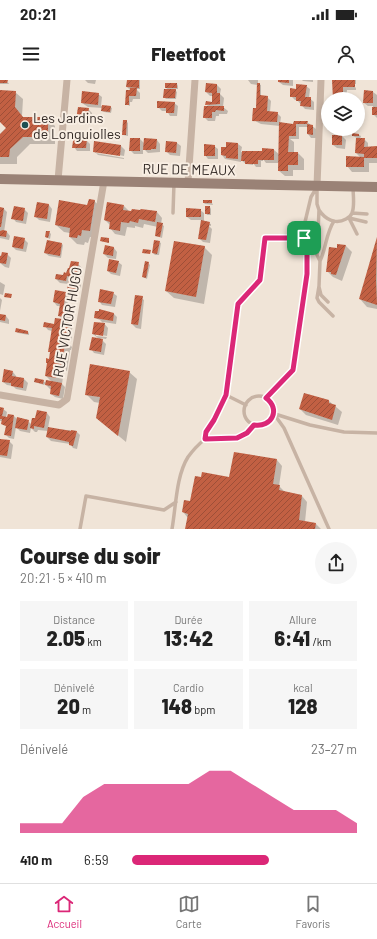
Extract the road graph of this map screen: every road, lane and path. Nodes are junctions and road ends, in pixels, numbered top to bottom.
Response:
1 (67, 80) edge
2 (195, 80) edge
3 (321, 80) edge
4 (0, 179) edge
5 (58, 180) junction
6 (104, 181) junction
7 (174, 182) junction
8 (188, 182) junction
9 (317, 186) junction
10 (353, 186) junction
11 (377, 187) edge
12 (319, 210) junction
13 (173, 213) dead end
14 (352, 213) junction
15 (367, 214) dead end
16 (349, 218) junction
17 (334, 221) junction
18 (366, 222) dead end
19 (357, 234) dead end
20 (304, 238) junction
21 (320, 262) junction
22 (324, 282) dead end
23 (319, 283) junction
24 (328, 302) dead end
25 (333, 316) dead end
26 (0, 395) edge
27 (226, 395) junction
28 (266, 398) junction
29 (246, 405) junction
30 (274, 414) junction
31 (254, 425) junction
32 (377, 433) edge
33 (205, 439) junction
34 (176, 502) junction
35 (80, 529) edge
36 (172, 529) edge
37 (329, 529) edge

1 - 5 street
2 - 8 street
3 - 9 street
4 - 5 main road, RUE DE MEAUX
5 - 6 main road, RUE DE MEAUX
6 - 7 main road, RUE DE MEAUX
6 - 26 street, RUE VICTOR HUGO
7 - 8 main road, RUE DE MEAUX
7 - 13 lane
8 - 9 main road, RUE DE MEAUX
9 - 10 main road, RUE DE MEAUX
9 - 12 lane
9 - 20 lane
10 - 11 main road, RUE DE MEAUX
10 - 14 lane
12 - 17 lane
12 - 21 lane
14 - 15 lane
14 - 16 lane
16 - 17 lane
16 - 18 lane
16 - 19 lane
17 - 21 lane
20 - 27 lane
20 - 28 lane
21 - 23 lane
22 - 23 lane
23 - 24 lane
23 - 25 lane
27 - 29 lane
27 - 33 lane
28 - 29 lane
28 - 30 lane
29 - 31 lane
30 - 31 lane
30 - 32 lane
30 - 37 lane
31 - 33 lane
33 - 34 lane
34 - 35 lane
34 - 36 lane

